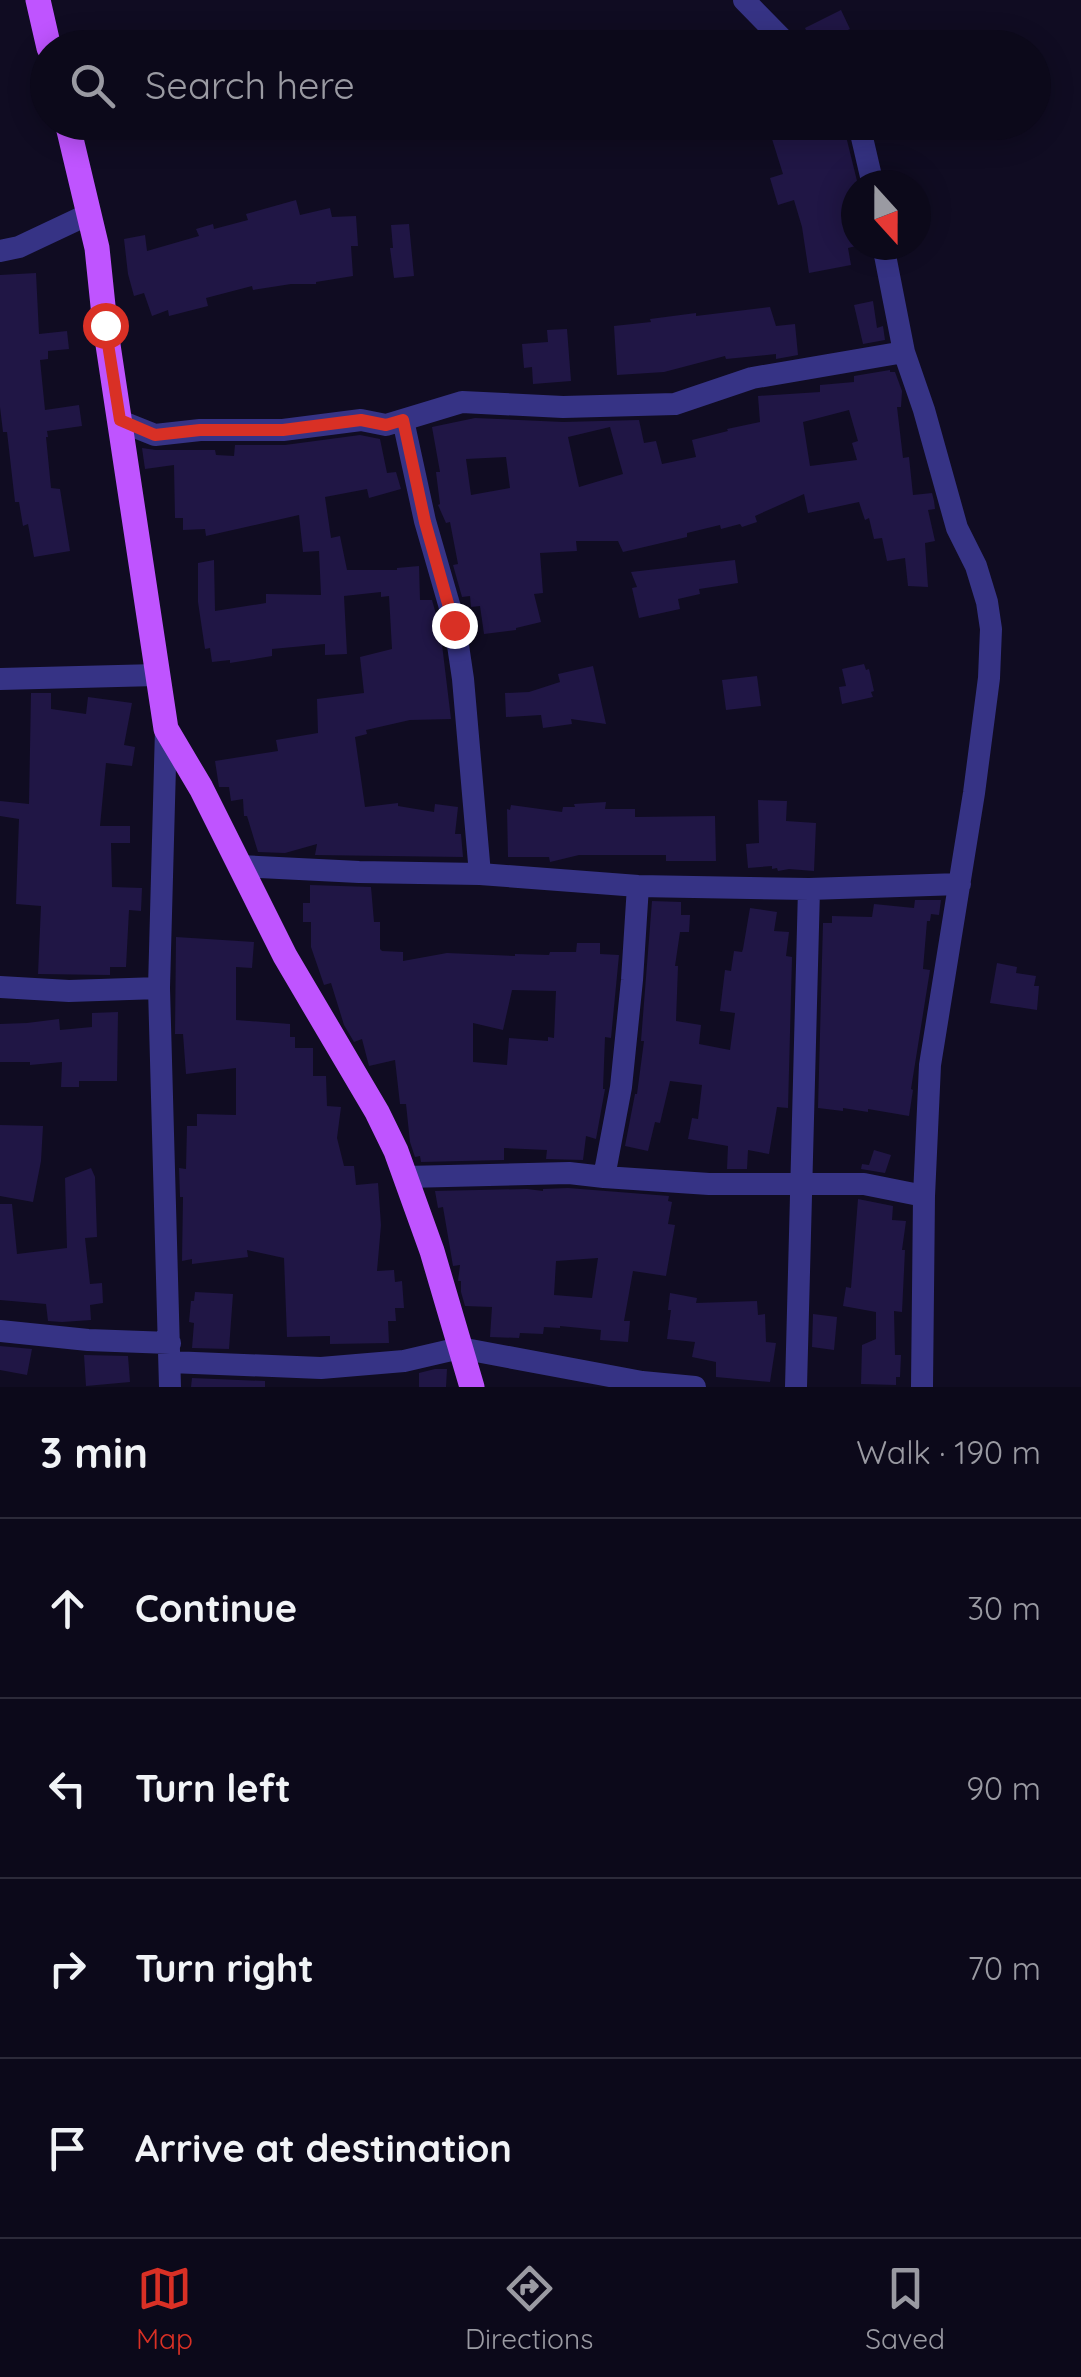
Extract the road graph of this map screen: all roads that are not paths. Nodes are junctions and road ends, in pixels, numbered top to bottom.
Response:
1 (38, 0) edge
2 (744, 0) edge
3 (46, 30) edge
4 (774, 30) edge
5 (71, 140) edge
6 (863, 140) edge
7 (870, 170) edge
8 (89, 214) junction
9 (0, 251) edge
10 (886, 260) edge
11 (904, 352) junction
12 (120, 420) junction
13 (403, 420) junction
14 (156, 676) junction
15 (0, 679) edge
16 (166, 728) junction
17 (239, 866) junction
18 (480, 874) junction
19 (960, 884) junction
20 (638, 886) junction
21 (809, 889) junction
22 (0, 987) edge
23 (159, 988) junction
24 (406, 1176) junction
25 (604, 1178) junction
26 (803, 1184) junction
27 (924, 1196) junction
28 (0, 1331) edge
29 (460, 1348) junction
30 (170, 1353) junction
31 (368, 1376) edge
32 (170, 1387) edge
33 (472, 1387) edge
34 (696, 1387) edge
35 (796, 1387) edge
36 (922, 1387) edge

1 - 3 main road
2 - 4 street
5 - 8 main road
6 - 7 street
8 - 9 street
8 - 12 main road
10 - 11 street
11 - 13 street
11 - 19 street
12 - 13 street
12 - 14 main road
13 - 18 street
14 - 15 street
14 - 16 main road
16 - 17 main road
16 - 23 street
17 - 18 street
17 - 24 main road
18 - 20 street
19 - 21 street
19 - 27 street
20 - 21 street
20 - 25 street
21 - 26 street
22 - 23 street
23 - 30 street
24 - 25 street
24 - 29 main road
25 - 26 street
26 - 27 street
26 - 35 street
27 - 36 street
28 - 30 street
29 - 31 street
29 - 33 main road
29 - 34 street
30 - 31 street
30 - 32 street

